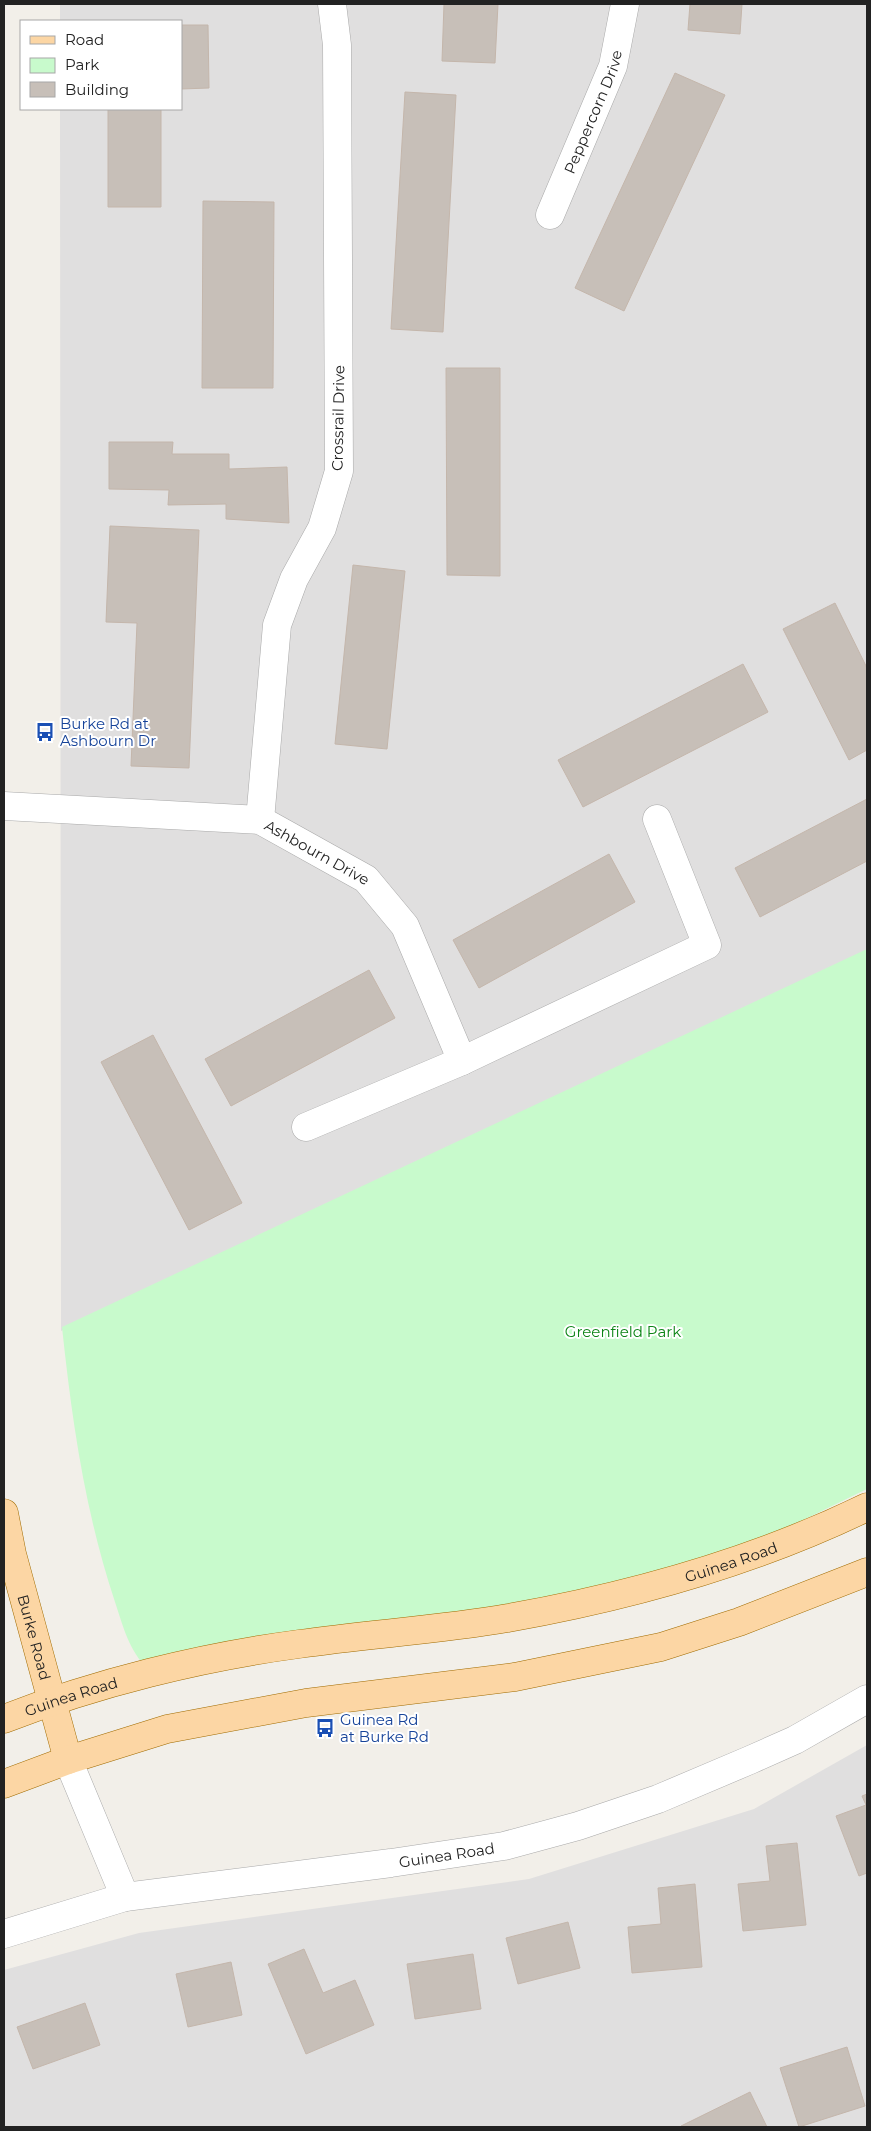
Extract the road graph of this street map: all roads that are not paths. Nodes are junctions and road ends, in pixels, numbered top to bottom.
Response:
1 (332, 4) edge
2 (625, 4) edge
3 (550, 215) dead end
4 (4, 806) edge
5 (657, 819) dead end
6 (260, 820) junction
7 (462, 1061) junction
8 (306, 1127) dead end
9 (867, 1507) edge
10 (4, 1513) edge
11 (867, 1572) edge
12 (867, 1699) edge
13 (52, 1702) junction
14 (4, 1719) edge
15 (68, 1760) junction
16 (4, 1784) edge
17 (125, 1897) junction
18 (4, 1934) edge

1 - 6 street, Crossrail Drive
2 - 3 street, Peppercorn Drive
4 - 6 street, Ashbourn Drive
5 - 7 street
6 - 7 street, Ashbourn Drive
7 - 8 street
9 - 13 main road, Guinea Road
10 - 13 main road, Burke Road
11 - 15 main road
12 - 17 street, Guinea Road
13 - 14 main road, Guinea Road
13 - 15 main road, Burke Road
15 - 16 main road
15 - 17 street
17 - 18 street, Guinea Road

